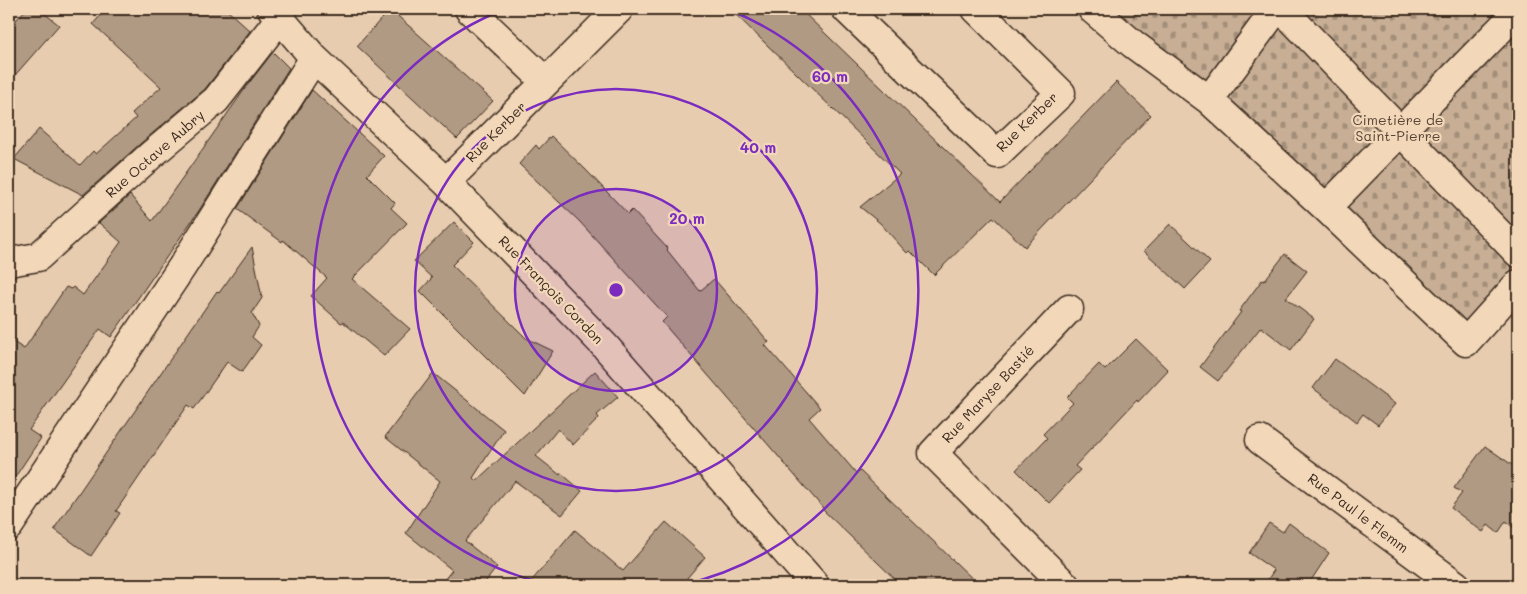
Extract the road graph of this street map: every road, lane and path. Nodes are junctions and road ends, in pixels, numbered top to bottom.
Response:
1 (469, 9) edge
2 (619, 9) edge
3 (846, 9) edge
4 (976, 9) edge
5 (1092, 9) edge
6 (1276, 9) edge
7 (1282, 9) edge
8 (1518, 11) edge
9 (276, 13) edge
10 (314, 58) junction
11 (546, 82) junction
12 (1210, 100) junction
13 (1400, 131) junction
14 (446, 182) junction
15 (1326, 208) junction
16 (1518, 253) edge
17 (9, 262) edge
18 (1518, 284) edge
19 (1069, 309) dead end
20 (1260, 440) dead end
21 (9, 526) edge
22 (815, 585) edge
23 (1065, 585) edge
24 (1456, 585) edge

1 - 11 street
2 - 11 street, Rue Kerber
3 - 4 street, Rue Kerber
5 - 12 street
6 - 12 street
7 - 13 street
8 - 13 street
9 - 10 street, Rue François Cordon
9 - 17 street, Rue Octave Aubry
10 - 14 street, Rue François Cordon
10 - 21 street
11 - 14 street, Rue Kerber
12 - 15 street
13 - 15 street
13 - 16 street
14 - 22 street, Rue François Cordon
15 - 18 street
19 - 23 street, Rue Maryse Bastié
20 - 24 street, Rue Paul le Flemm

